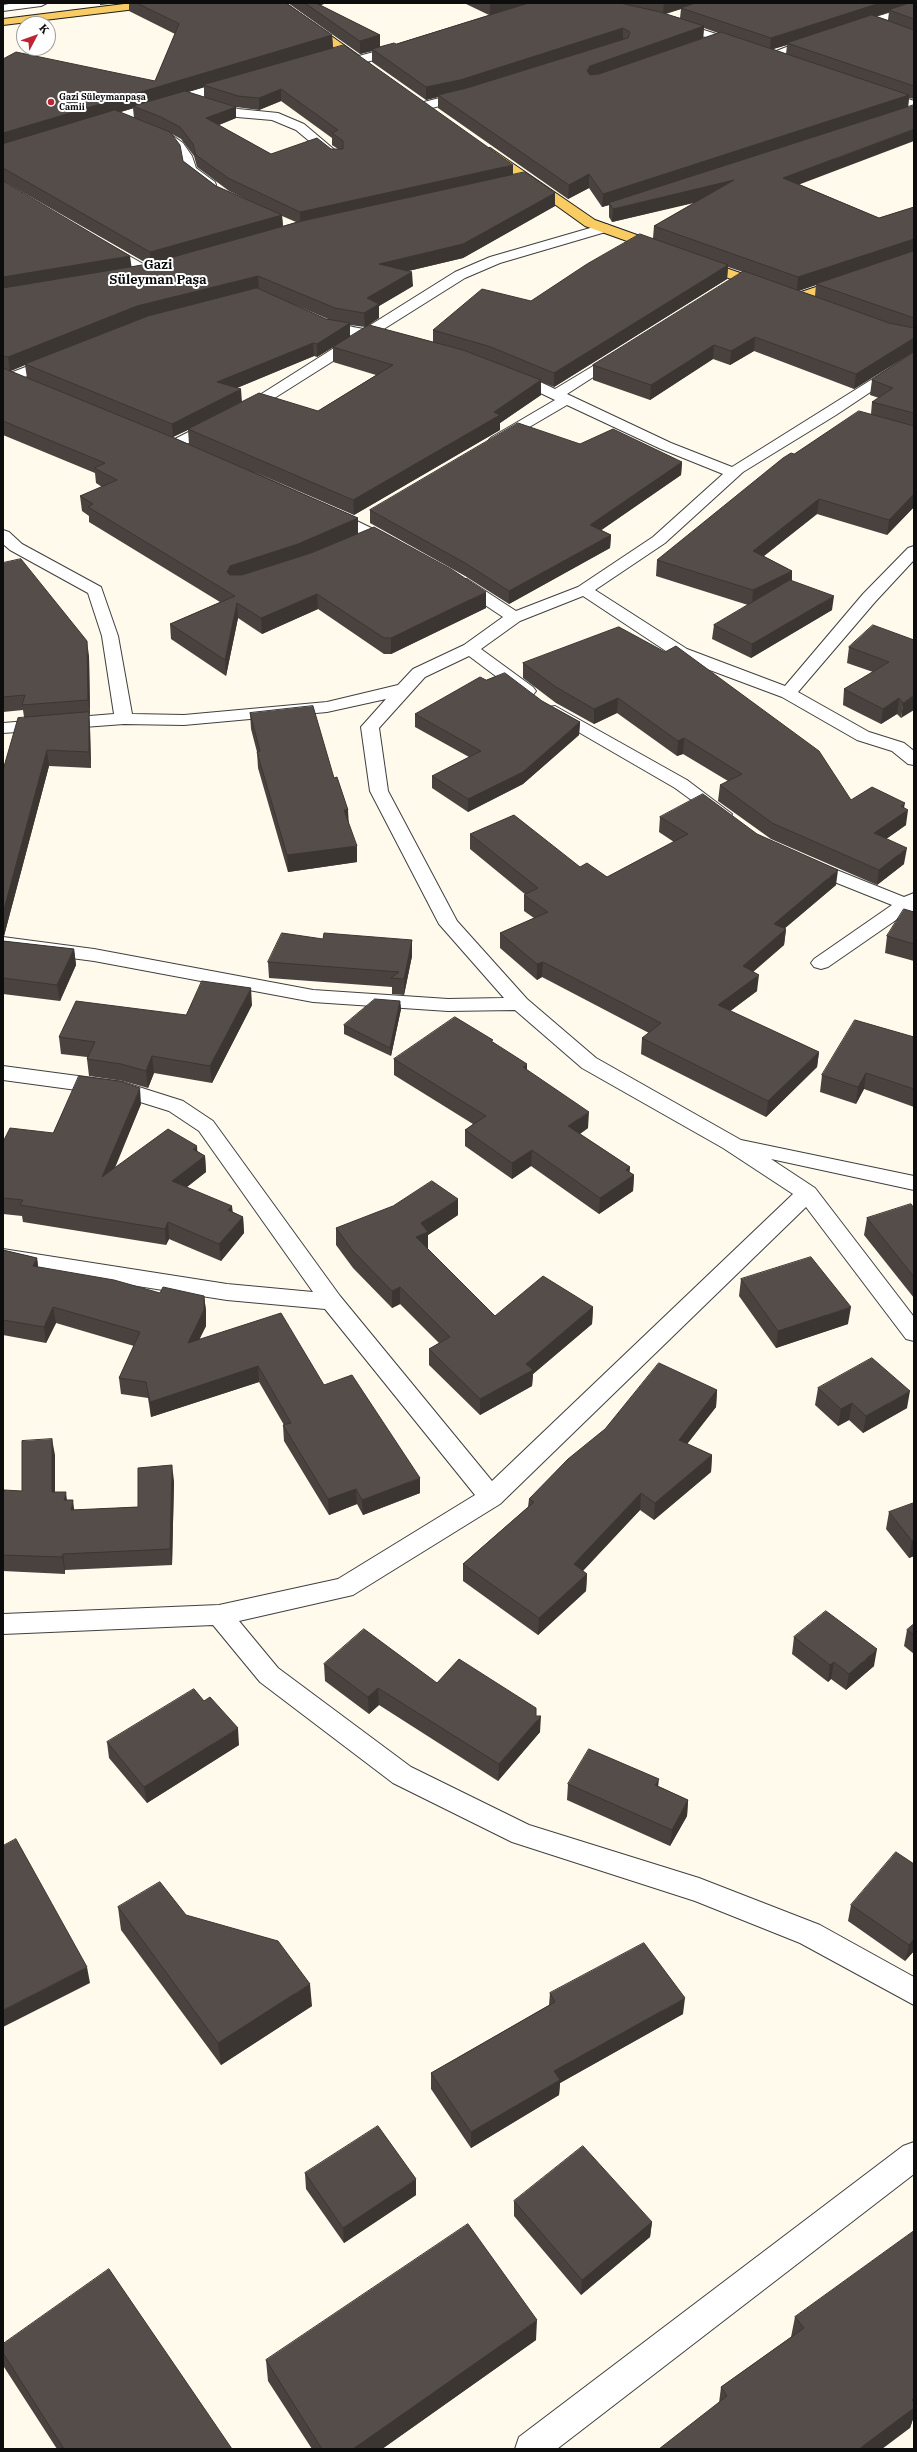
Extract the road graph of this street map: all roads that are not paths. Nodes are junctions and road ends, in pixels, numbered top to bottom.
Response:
1 (41, 3) edge
2 (161, 3) edge
3 (278, 3) edge
4 (914, 8) edge
5 (3, 9) edge
6 (684, 14) edge
7 (7, 21) edge
8 (871, 22) junction
9 (892, 30) edge
10 (841, 32) edge
11 (826, 36) edge
12 (720, 39) junction
13 (410, 46) edge
14 (698, 46) edge
15 (345, 50) junction
16 (330, 54) edge
17 (770, 56) junction
18 (359, 60) junction
19 (786, 61) edge
20 (372, 69) edge
21 (240, 79) edge
22 (869, 89) edge
23 (478, 92) edge
24 (411, 97) edge
25 (188, 98) junction
26 (424, 106) junction
27 (912, 110) edge
28 (437, 115) edge
29 (117, 118) junction
30 (89, 126) edge
31 (482, 147) edge
32 (337, 157) edge
33 (528, 179) junction
34 (513, 182) edge
35 (223, 195) edge
36 (602, 221) junction
37 (95, 241) edge
38 (669, 252) edge
39 (691, 259) edge
40 (164, 269) edge
41 (149, 273) junction
42 (131, 277) edge
43 (742, 278) junction
44 (855, 278) edge
45 (728, 286) edge
46 (797, 298) junction
47 (819, 306) edge
48 (310, 318) edge
49 (365, 333) junction
50 (403, 342) edge
51 (628, 348) edge
52 (67, 355) edge
53 (914, 357) edge
54 (499, 371) edge
55 (7, 377) edge
56 (32, 387) edge
57 (560, 398) junction
58 (483, 448) edge
59 (189, 451) edge
60 (734, 473) junction
61 (319, 508) edge
62 (374, 534) junction
63 (3, 535) edge
64 (354, 543) edge
65 (10, 549) edge
66 (402, 550) edge
67 (914, 551) edge
68 (451, 576) edge
69 (584, 590) junction
70 (514, 617) junction
71 (470, 649) junction
72 (405, 689) junction
73 (788, 694) junction
74 (124, 719) junction
75 (3, 728) edge
76 (906, 744) edge
77 (914, 760) edge
78 (738, 826) edge
79 (792, 857) edge
80 (912, 904) edge
81 (3, 943) edge
82 (821, 962) dead end
83 (520, 1004) junction
84 (3, 1073) edge
85 (732, 1143) junction
86 (914, 1183) edge
87 (807, 1193) junction
88 (3, 1257) edge
89 (332, 1302) junction
90 (914, 1333) edge
91 (492, 1497) junction
92 (218, 1615) junction
93 (3, 1624) edge
94 (914, 1992) edge
95 (914, 2156) edge
96 (531, 2449) edge

1 - 5 street
2 - 7 main road
3 - 15 main road
4 - 8 street
5 - 7 main road
6 - 12 street
8 - 9 street
8 - 10 street
11 - 17 street
12 - 14 street
12 - 17 street
13 - 18 street
15 - 16 street
15 - 18 main road
17 - 19 street
18 - 20 main road
21 - 25 street
22 - 27 street
23 - 26 street
24 - 26 main road
25 - 29 street
25 - 32 street
26 - 28 main road
29 - 30 street
29 - 35 street
31 - 33 main road
33 - 34 street
33 - 36 main road
36 - 38 main road
36 - 49 street
37 - 41 street
39 - 43 main road
40 - 41 street
41 - 42 street
43 - 45 street
43 - 46 main road
44 - 46 main road
46 - 47 main road
48 - 49 street
49 - 50 street
49 - 59 street
51 - 57 street
52 - 55 street
53 - 60 street
54 - 57 street
55 - 56 street
57 - 58 street
57 - 60 street
60 - 69 street
61 - 62 street
62 - 64 street
62 - 66 street
63 - 65 street
65 - 74 street
67 - 73 street
68 - 70 street
69 - 70 street
69 - 73 street
70 - 71 street
71 - 72 street
71 - 78 street
72 - 74 street
72 - 83 street
73 - 76 street
74 - 75 street
76 - 77 street
79 - 80 street
80 - 82 street
81 - 83 street
83 - 85 street
84 - 89 street
85 - 86 street
85 - 87 street
87 - 90 street
87 - 91 street
88 - 89 street
89 - 91 street
91 - 92 street
92 - 93 street
92 - 94 street
95 - 96 street

